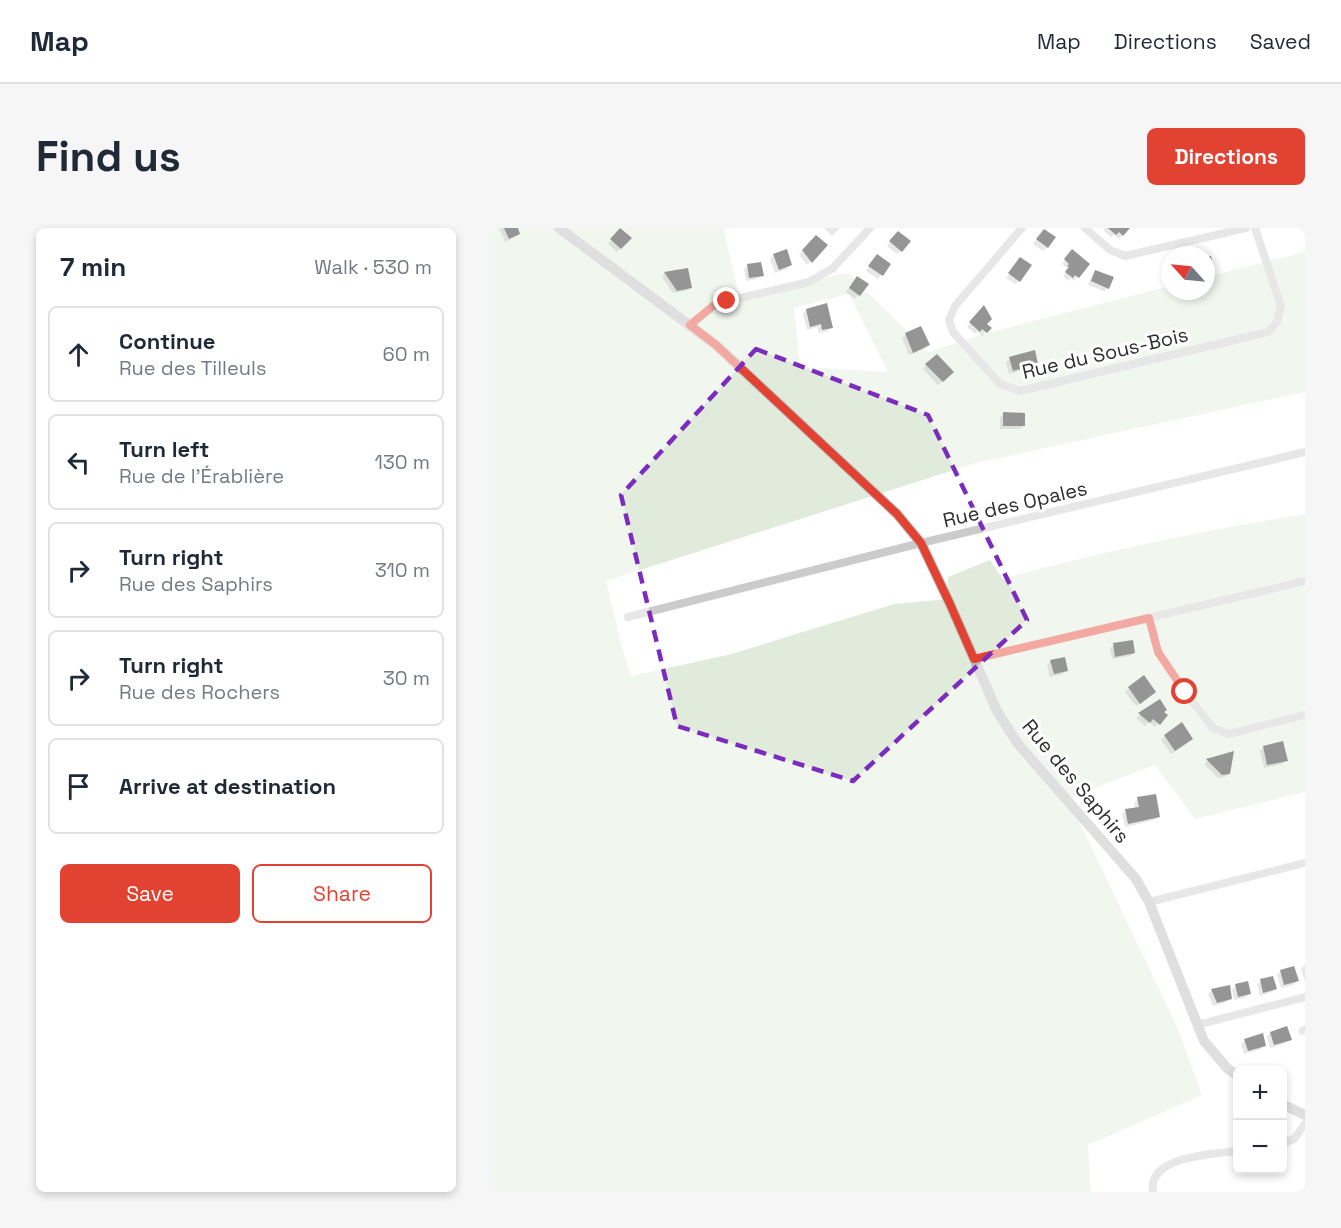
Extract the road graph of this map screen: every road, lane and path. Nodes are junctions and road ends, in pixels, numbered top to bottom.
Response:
1 (559, 228) edge
2 (870, 228) edge
3 (1022, 228) edge
4 (1085, 228) edge
5 (1246, 228) edge
6 (1255, 228) edge
7 (690, 325) junction
8 (1305, 452) edge
9 (921, 543) junction
10 (1305, 581) edge
11 (628, 617) dead end
12 (1149, 618) junction
13 (974, 659) junction
14 (1305, 715) edge
15 (1305, 863) edge
16 (1149, 902) junction
17 (1305, 997) edge
18 (1197, 1025) junction
19 (1233, 1073) edge
20 (1287, 1106) edge
21 (1305, 1115) edge
22 (1305, 1124) edge
23 (1287, 1142) edge
24 (1233, 1152) edge
25 (1153, 1192) edge

1 - 7 street, Rue des Saphirs
2 - 7 street
3 - 6 street, Rue du Sous-Bois
4 - 5 street
7 - 9 street, Rue des Saphirs
8 - 9 street, Rue des Opales
9 - 11 street, Rue des Opales
9 - 13 street, Rue des Saphirs
10 - 12 street
12 - 13 street
12 - 14 street
13 - 16 street, Rue des Saphirs
15 - 16 street
16 - 18 street, Rue des Saphirs
17 - 18 street
18 - 19 street, Rue des Saphirs
20 - 21 street
22 - 23 street
24 - 25 street

